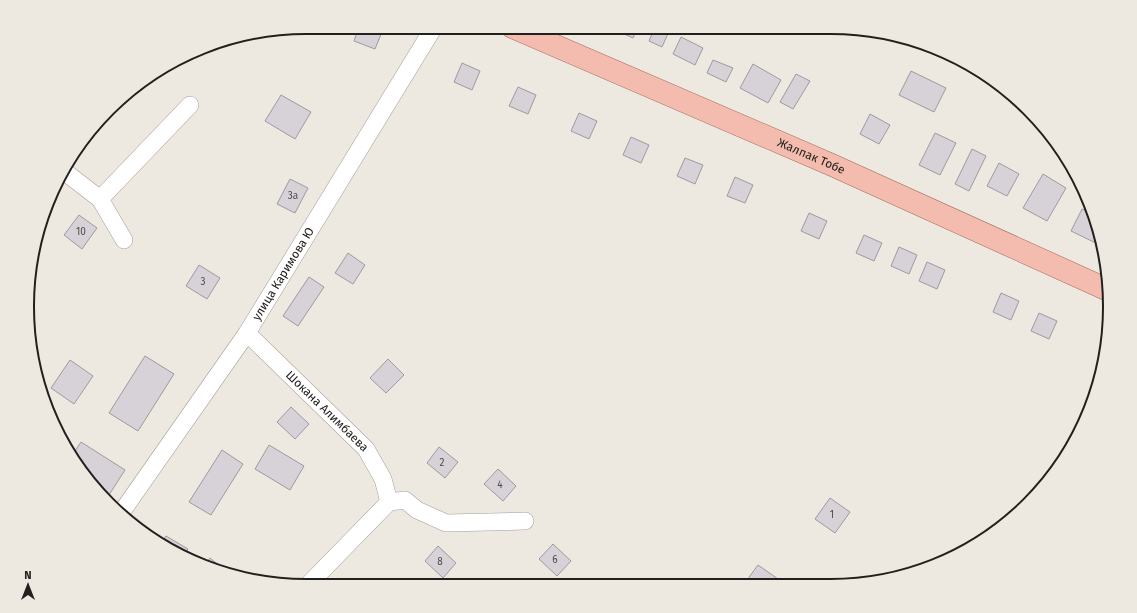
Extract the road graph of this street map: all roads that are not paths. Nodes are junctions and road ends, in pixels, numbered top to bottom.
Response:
1 (430, 34) edge
2 (528, 34) edge
3 (190, 105) dead end
4 (68, 175) edge
5 (100, 198) junction
6 (124, 240) dead end
7 (1102, 287) edge
8 (247, 333) junction
9 (389, 502) junction
10 (124, 508) edge
11 (525, 521) dead end
12 (314, 579) edge

1 - 8 street, улица Каримова Ю
2 - 7 main road, Жалпак Тобе
3 - 5 street
4 - 5 street
5 - 6 street
8 - 9 street, Шокана Алимбаева
8 - 10 street, улица Каримова Ю
9 - 11 street
9 - 12 street

